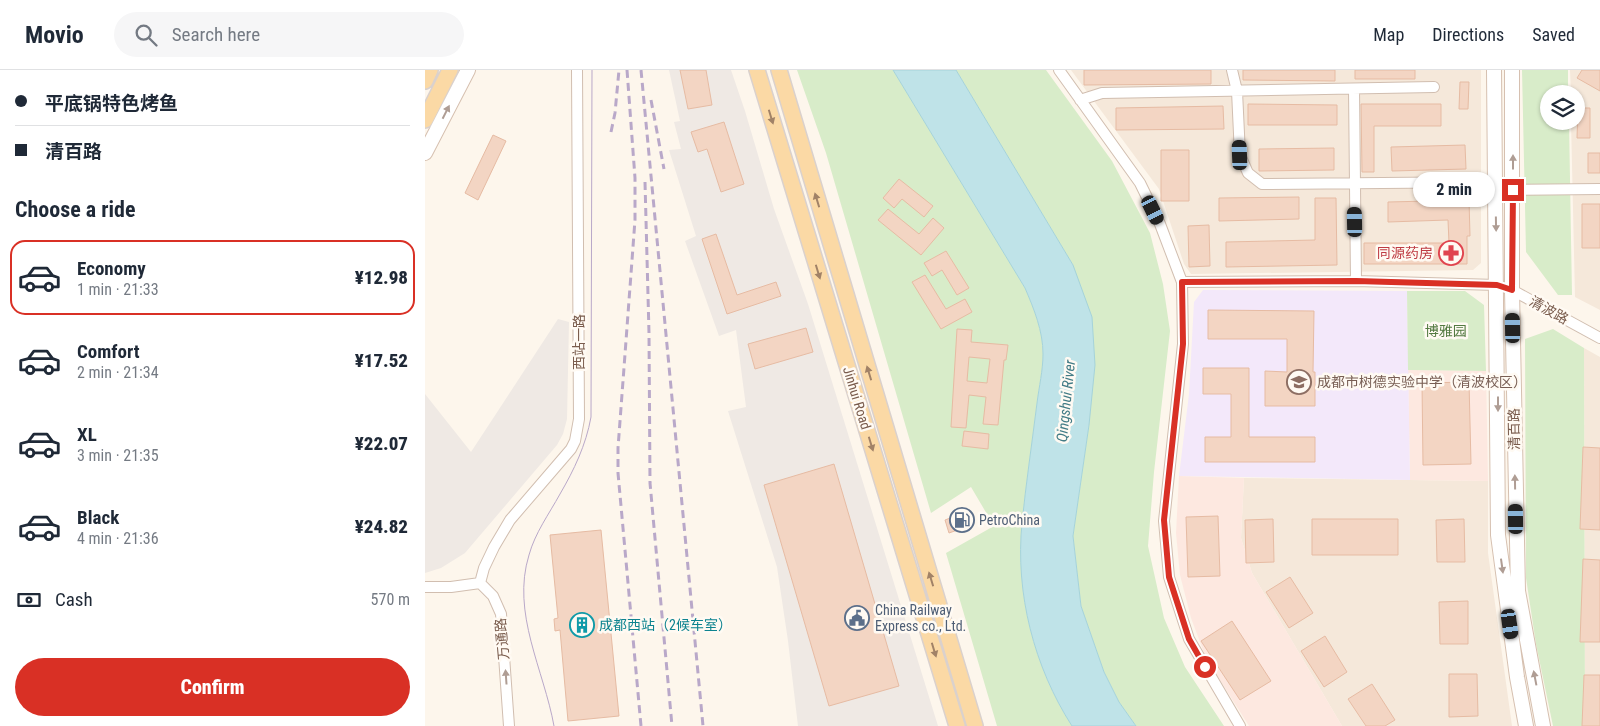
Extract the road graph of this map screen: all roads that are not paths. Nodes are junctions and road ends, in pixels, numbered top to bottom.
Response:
1 (430, 70) edge
2 (450, 70) edge
3 (468, 70) edge
4 (577, 70) edge
5 (757, 70) edge
6 (779, 70) edge
7 (1059, 70) edge
8 (1231, 70) edge
9 (1494, 70) edge
10 (1511, 70) edge
11 (425, 81) edge
12 (1434, 88) dead end
13 (1354, 89) junction
14 (1237, 91) junction
15 (1081, 100) junction
16 (425, 120) edge
17 (425, 153) edge
18 (1495, 182) junction
19 (1354, 183) junction
20 (1600, 189) edge
21 (1513, 190) junction
22 (1356, 281) junction
23 (1182, 282) junction
24 (1497, 285) junction
25 (1512, 290) junction
26 (1600, 338) edge
27 (480, 583) junction
28 (425, 587) edge
29 (509, 726) edge
30 (957, 726) edge
31 (975, 726) edge
32 (1240, 726) edge
33 (1526, 726) edge
34 (1543, 726) edge

1 - 11 main road
2 - 16 main road
17 -> 3 street
4 - 27 street, 西站一路
5 -> 30 main road, Jinhui Road
31 -> 6 main road, Jinhui Road
7 - 15 street
8 - 14 street
9 - 18 street, 清百路
21 -> 10 street, 清百路
12 - 13 street
13 - 14 street
13 - 19 street
14 - 15 street
14 - 19 street
15 - 23 street
18 - 19 street
18 -> 24 street, 清百路
19 - 22 street
20 - 21 street
21 - 25 street, 清百路
22 - 23 street, 清波路
22 - 24 street, 清波路
23 - 32 street
24 - 25 street, 清波路
24 -> 33 street, 清百路
25 - 26 street, 清波路
34 -> 25 street, 清百路
27 - 28 street
29 -> 27 street, 万通路

